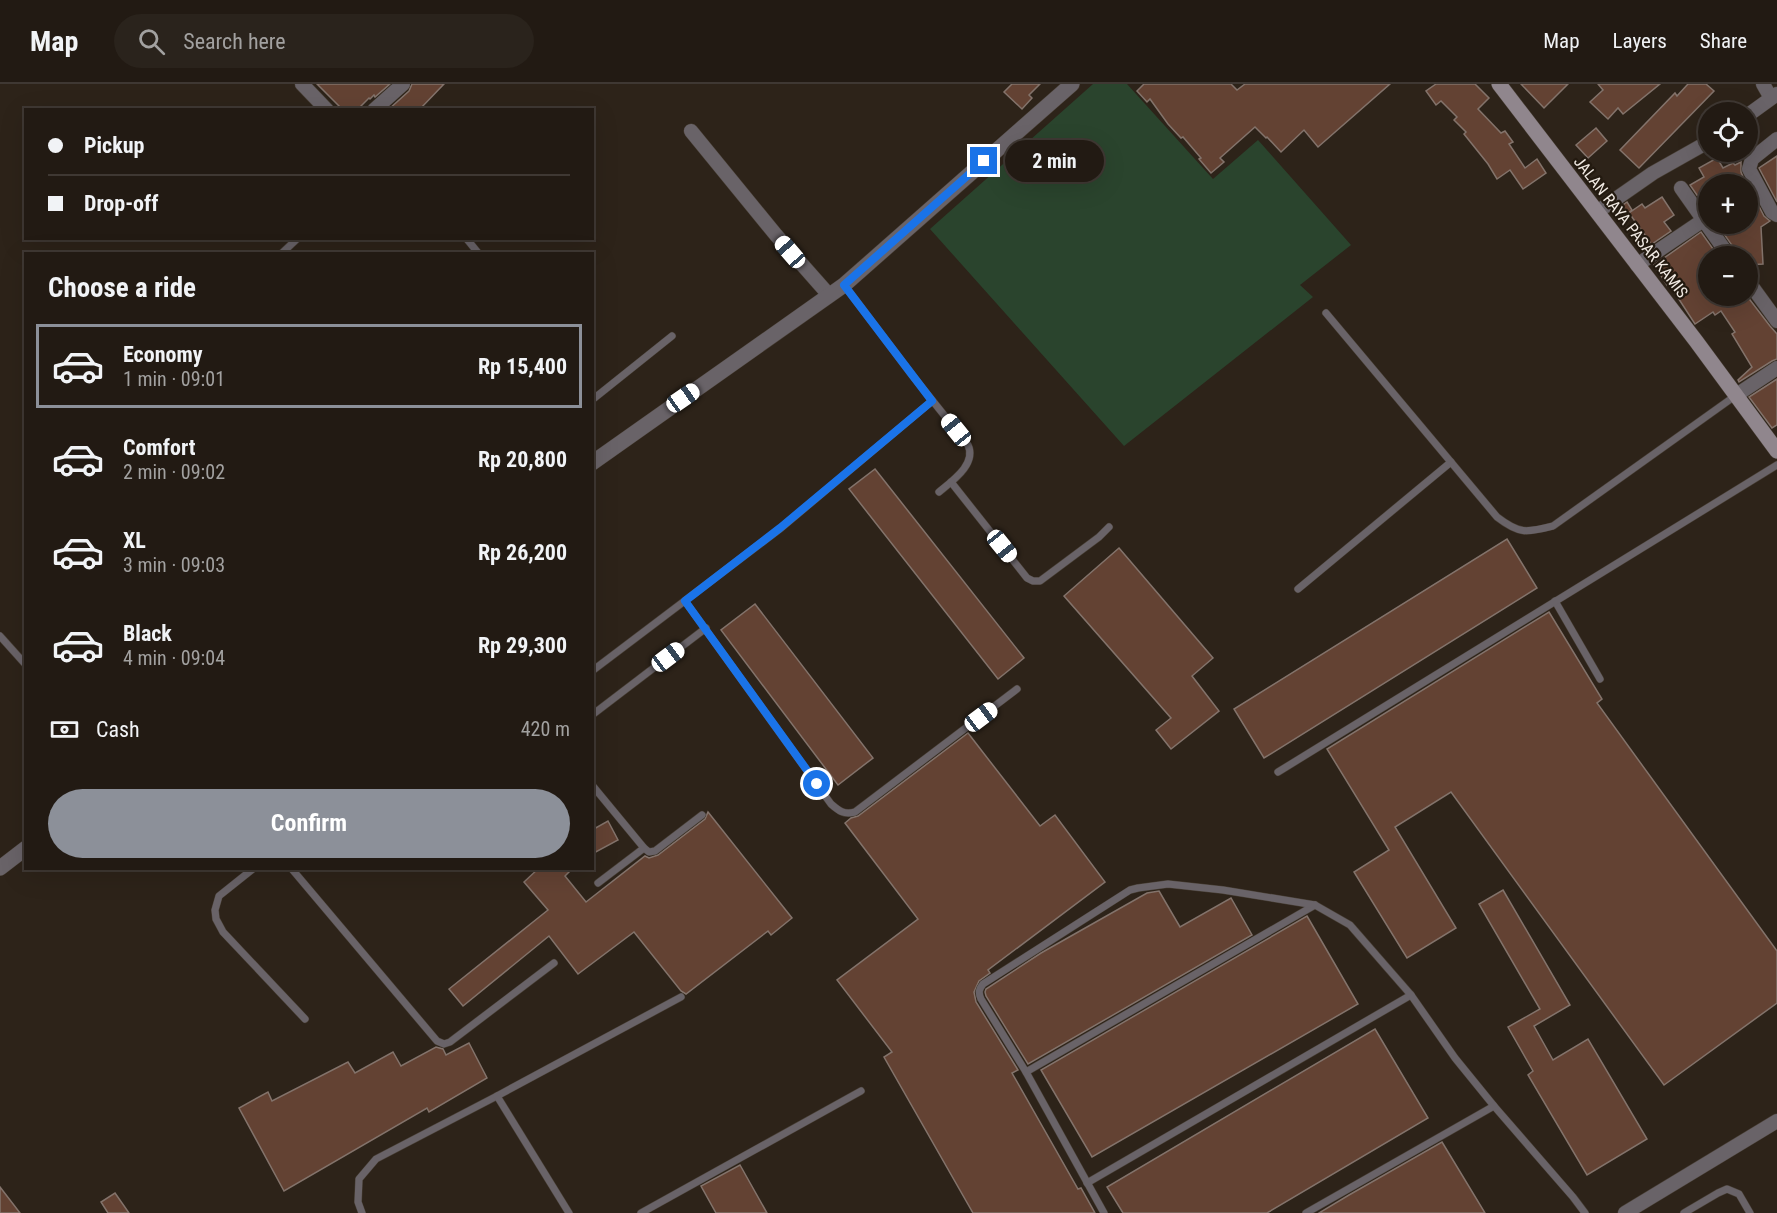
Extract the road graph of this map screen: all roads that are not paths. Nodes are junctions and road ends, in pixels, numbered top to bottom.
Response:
1 (302, 84) edge
2 (1072, 84) edge
3 (1499, 84) edge
4 (1763, 84) edge
5 (395, 86) edge
6 (1774, 96) edge
7 (325, 108) edge
8 (376, 108) edge
9 (1758, 108) edge
10 (691, 131) dead end
11 (1777, 140) edge
12 (1698, 148) edge
13 (1681, 188) dead end
14 (1597, 213) junction
15 (1698, 215) edge
16 (1777, 215) edge
17 (1698, 224) edge
18 (1712, 234) edge
19 (296, 240) edge
20 (468, 240) edge
21 (1721, 246) edge
22 (283, 252) edge
23 (477, 252) edge
24 (1637, 265) junction
25 (844, 285) junction
26 (829, 295) junction
27 (1758, 295) edge
28 (1326, 313) dead end
29 (1777, 321) edge
30 (672, 336) dead end
31 (1777, 368) edge
32 (1735, 396) junction
33 (595, 397) edge
34 (932, 401) junction
35 (1777, 452) edge
36 (594, 462) edge
37 (1450, 462) junction
38 (1777, 465) edge
39 (951, 482) junction
40 (939, 492) dead end
41 (1109, 527) dead end
42 (1298, 589) dead end
43 (685, 601) junction
44 (1555, 601) junction
45 (706, 628) junction
46 (0, 636) edge
47 (24, 663) edge
48 (594, 669) edge
49 (1600, 679) dead end
50 (1017, 689) dead end
51 (594, 713) edge
52 (1278, 772) dead end
53 (594, 787) edge
54 (702, 815) dead end
55 (644, 848) junction
56 (24, 850) edge
57 (0, 868) edge
58 (252, 870) edge
59 (293, 870) edge
60 (598, 883) dead end
61 (1315, 904) junction
62 (554, 963) dead end
63 (1411, 995) junction
64 (681, 997) dead end
65 (304, 1019) dead end
66 (1026, 1072) junction
67 (861, 1091) dead end
68 (497, 1096) junction
69 (1494, 1106) junction
70 (1777, 1121) edge
71 (1087, 1183) junction
72 (1633, 1211) edge
73 (362, 1213) edge
74 (569, 1213) edge
75 (641, 1213) edge
76 (1104, 1213) edge
77 (1306, 1213) edge
78 (1585, 1213) edge
79 (1684, 1213) edge
80 (1750, 1213) edge

1 - 7 street
2 - 25 street
3 - 14 main road, JALAN RAYA PASAR KAMIS
4 - 6 street
5 - 8 street
6 - 9 street
10 - 26 street
11 - 16 street
12 - 14 street
13 - 15 street
14 - 24 main road, JALAN RAYA PASAR KAMIS
17 - 24 street
18 - 21 street
19 - 22 lane
20 - 23 lane
24 - 32 main road, JALAN RAYA PASAR KAMIS
25 - 26 street
25 - 34 lane
26 - 36 street
27 - 29 street
28 - 37 lane
30 - 33 lane
31 - 32 street
32 - 35 main road, JALAN RAYA PASAR KAMIS
32 - 37 lane
34 - 39 lane
34 - 43 lane
37 - 42 lane
38 - 44 lane
39 - 40 lane
39 - 41 lane
43 - 45 lane
43 - 48 lane
44 - 49 lane
44 - 52 lane
45 - 50 lane
45 - 51 lane
46 - 47 lane
53 - 55 lane
54 - 55 lane
55 - 60 lane
56 - 57 street
58 - 65 lane
59 - 62 lane
61 - 63 lane
61 - 66 lane
61 - 66 lane
63 - 69 lane
63 - 71 lane
64 - 68 lane
66 - 71 lane
67 - 75 lane
68 - 73 lane
68 - 74 lane
69 - 77 lane
69 - 78 lane
70 - 72 street
71 - 76 lane
79 - 80 lane

